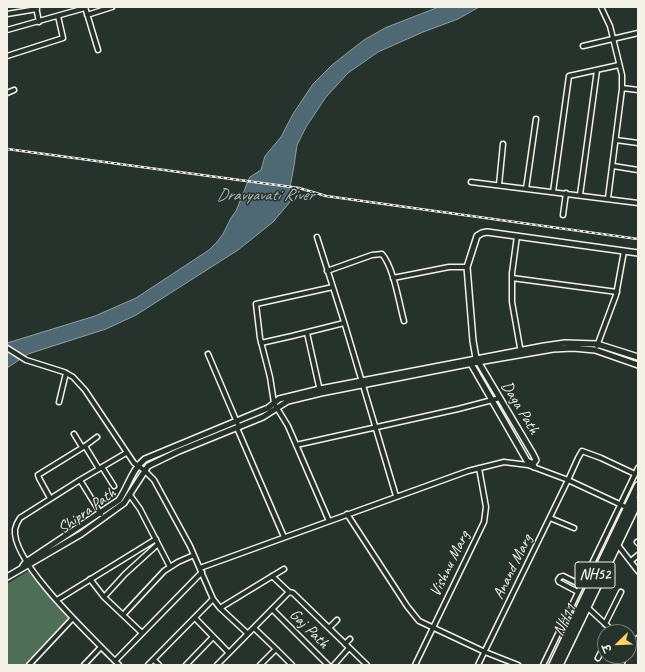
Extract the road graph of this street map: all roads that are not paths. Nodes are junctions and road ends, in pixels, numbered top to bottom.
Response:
1 (112, 7) edge
2 (601, 7) edge
3 (36, 8) edge
4 (85, 8) edge
5 (7, 14) edge
6 (87, 15) junction
7 (58, 16) junction
8 (39, 22) junction
9 (7, 30) edge
10 (638, 33) edge
11 (613, 38) junction
12 (583, 46) dead end
13 (98, 50) dead end
14 (7, 56) edge
15 (619, 65) junction
16 (597, 70) junction
17 (622, 88) junction
18 (14, 90) dead end
19 (638, 90) edge
20 (7, 93) edge
21 (536, 119) dead end
22 (616, 140) junction
23 (638, 143) edge
24 (503, 144) dead end
25 (613, 166) junction
26 (638, 170) edge
27 (472, 182) dead end
28 (499, 185) junction
29 (526, 189) junction
30 (553, 192) junction
31 (566, 193) junction
32 (580, 195) junction
33 (608, 198) junction
34 (638, 203) edge
35 (563, 215) dead end
36 (517, 236) junction
37 (317, 237) dead end
38 (624, 251) junction
39 (638, 252) edge
40 (467, 267) junction
41 (327, 271) junction
42 (393, 278) junction
43 (512, 278) junction
44 (333, 287) junction
45 (617, 292) junction
46 (404, 321) dead end
47 (344, 323) junction
48 (307, 332) junction
49 (261, 343) junction
50 (596, 347) junction
51 (7, 348) edge
52 (521, 352) junction
53 (208, 354) dead end
54 (638, 356) edge
55 (477, 360) junction
56 (470, 362) junction
57 (637, 364) edge
58 (66, 373) junction
59 (361, 382) junction
60 (320, 391) junction
61 (500, 398) junction
62 (491, 400) junction
63 (59, 402) dead end
64 (275, 405) junction
65 (237, 420) junction
66 (238, 428) junction
67 (375, 428) junction
68 (74, 434) dead end
69 (97, 437) dead end
70 (296, 445) junction
71 (83, 446) junction
72 (126, 453) junction
73 (534, 465) junction
74 (138, 466) junction
75 (101, 468) junction
76 (479, 468) junction
77 (638, 468) edge
78 (144, 470) junction
79 (635, 474) junction
80 (80, 480) junction
81 (568, 480) junction
82 (114, 486) dead end
83 (638, 486) edge
84 (130, 495) junction
85 (396, 496) junction
86 (50, 498) junction
87 (638, 501) edge
88 (630, 508) edge
89 (347, 514) junction
90 (101, 516) junction
91 (550, 518) junction
92 (329, 521) junction
93 (574, 528) dead end
94 (284, 537) junction
95 (157, 542) junction
96 (617, 544) junction
97 (194, 555) junction
98 (638, 555) edge
99 (631, 561) junction
100 (27, 563) junction
101 (170, 567) junction
102 (284, 569) dead end
103 (201, 570) junction
104 (638, 571) edge
105 (272, 576) junction
106 (7, 577) edge
107 (90, 579) junction
108 (581, 584) junction
109 (289, 592) junction
110 (578, 592) junction
111 (621, 592) dead end
112 (104, 597) junction
113 (213, 599) junction
114 (57, 600) junction
115 (587, 607) junction
116 (220, 608) junction
117 (272, 609) junction
118 (124, 615) junction
119 (195, 618) junction
120 (72, 619) junction
121 (337, 620) dead end
122 (605, 624) joint
123 (254, 628) junction
124 (329, 628) junction
125 (433, 628) junction
126 (142, 633) junction
127 (247, 633) junction
128 (213, 637) junction
129 (350, 639) dead end
130 (345, 644) junction
131 (101, 646) junction
132 (350, 648) junction
133 (276, 649) junction
134 (485, 652) junction
135 (229, 653) junction
136 (154, 660) junction
137 (115, 661) junction
138 (29, 665) edge
139 (84, 665) edge
140 (119, 665) edge
141 (148, 665) edge
142 (159, 665) edge
143 (186, 665) edge
144 (217, 665) edge
145 (260, 665) edge
146 (292, 665) edge
147 (328, 665) edge
148 (334, 665) edge
149 (367, 665) edge
150 (415, 665) edge
151 (478, 665) edge
152 (518, 665) edge
153 (543, 665) edge
154 (553, 665) edge
155 (559, 665) edge

1 - 6 street
2 - 11 street
3 - 5 street
3 - 8 street
4 - 6 street
4 - 7 street
6 - 13 street
7 - 8 street
7 - 14 street
8 - 9 street
10 - 11 street
11 - 12 street
11 - 15 street
15 - 16 street
15 - 17 street
16 - 30 street
16 - 32 street
17 - 19 street
17 - 22 street
18 - 20 street
21 - 29 street
22 - 23 street
22 - 25 street
24 - 28 street
25 - 26 street
25 - 33 street
27 - 28 street
28 - 29 street
29 - 30 street
30 - 31 street
31 - 32 street
31 - 35 street
32 - 33 street
33 - 34 street
36 - 38 street
36 - 40 street
36 - 43 street
37 - 41 street
38 - 39 street
38 - 45 street
40 - 42 street
40 - 55 street
41 - 42 street
41 - 44 street
42 - 46 street
43 - 45 street
43 - 52 street
44 - 47 street
44 - 49 street
45 - 50 street
47 - 48 street
47 - 59 street
48 - 49 street
48 - 60 street
49 - 64 street
50 - 52 street
50 - 54 street
50 - 57 street
51 - 58 street
52 - 55 street
53 - 65 street
54 - 57 street
55 - 56 street
55 - 61 street, Daga Path
56 - 59 street
56 - 62 street
58 - 63 street
58 - 72 street
59 - 60 street
59 - 67 street
60 - 64 street
61 - 62 street
61 - 73 street, Daga Path
62 - 67 street
62 - 73 street
64 - 65 street
64 - 66 street, Shipra Path
64 - 70 street
65 - 66 street
65 - 74 street
66 - 78 street, Shipra Path
66 - 94 street
67 - 70 street
67 - 85 street
68 - 71 street
69 - 71 street
70 - 92 street
71 - 75 street
71 - 86 street
72 - 74 street
72 - 75 street
73 - 76 street
73 - 81 street
74 - 78 street
74 - 90 street
75 - 80 street
75 - 82 street
76 - 85 street
76 - 125 street, Vishnu Marg
77 - 79 street
78 - 84 street, Shipra Path
78 - 97 street
79 - 81 street, Anand Marg
79 - 88 street
80 - 86 street
80 - 90 street
81 - 88 street
81 - 91 street, Anand Marg
83 - 88 highway, NH52
84 - 90 street, Shipra Path
84 - 95 street
85 - 89 street
86 - 100 street
87 - 88 highway, NH11 / NH52
88 - 96 highway, NH11 / NH52
88 - 108 street
88 - 154 highway, NH52
89 - 92 street
89 - 125 street
90 - 100 street, Shipra Path
91 - 93 street
91 - 134 street, Anand Marg
92 - 94 street
94 - 103 street
95 - 101 street
95 - 107 street
95 - 112 street
96 - 99 street
96 - 115 highway, NH11 / NH52
97 - 101 street
97 - 103 street
98 - 99 street
99 - 104 street
100 - 106 street, Shipra Path
100 - 114 street
101 - 118 street
102 - 105 street
103 - 113 street
103 - 126 street
105 - 109 street
105 - 116 street
107 - 112 street
107 - 114 street
108 - 110 street
108 - 110 street
109 - 117 street
109 - 124 street
110 - 153 street
111 - 122 street
112 - 118 street
113 - 116 street
113 - 119 street
114 - 120 street
115 - 122 street
115 - 155 highway, NH11 / NH52
116 - 127 street
117 - 123 street
117 - 147 street, Gaj Path
118 - 126 street
119 - 128 street
119 - 136 street
120 - 131 street
120 - 138 street
121 - 124 street
123 - 127 street
123 - 133 street
124 - 130 street
125 - 134 street
125 - 150 street, Vishnu Marg
126 - 137 street
127 - 135 street
128 - 135 street
128 - 143 street
129 - 130 street
130 - 132 street
131 - 137 street
131 - 139 street
132 - 148 street
132 - 149 street
133 - 145 street
133 - 146 street
134 - 151 street, Anand Marg
134 - 152 street
135 - 144 street
136 - 141 street
136 - 142 street
137 - 140 street

